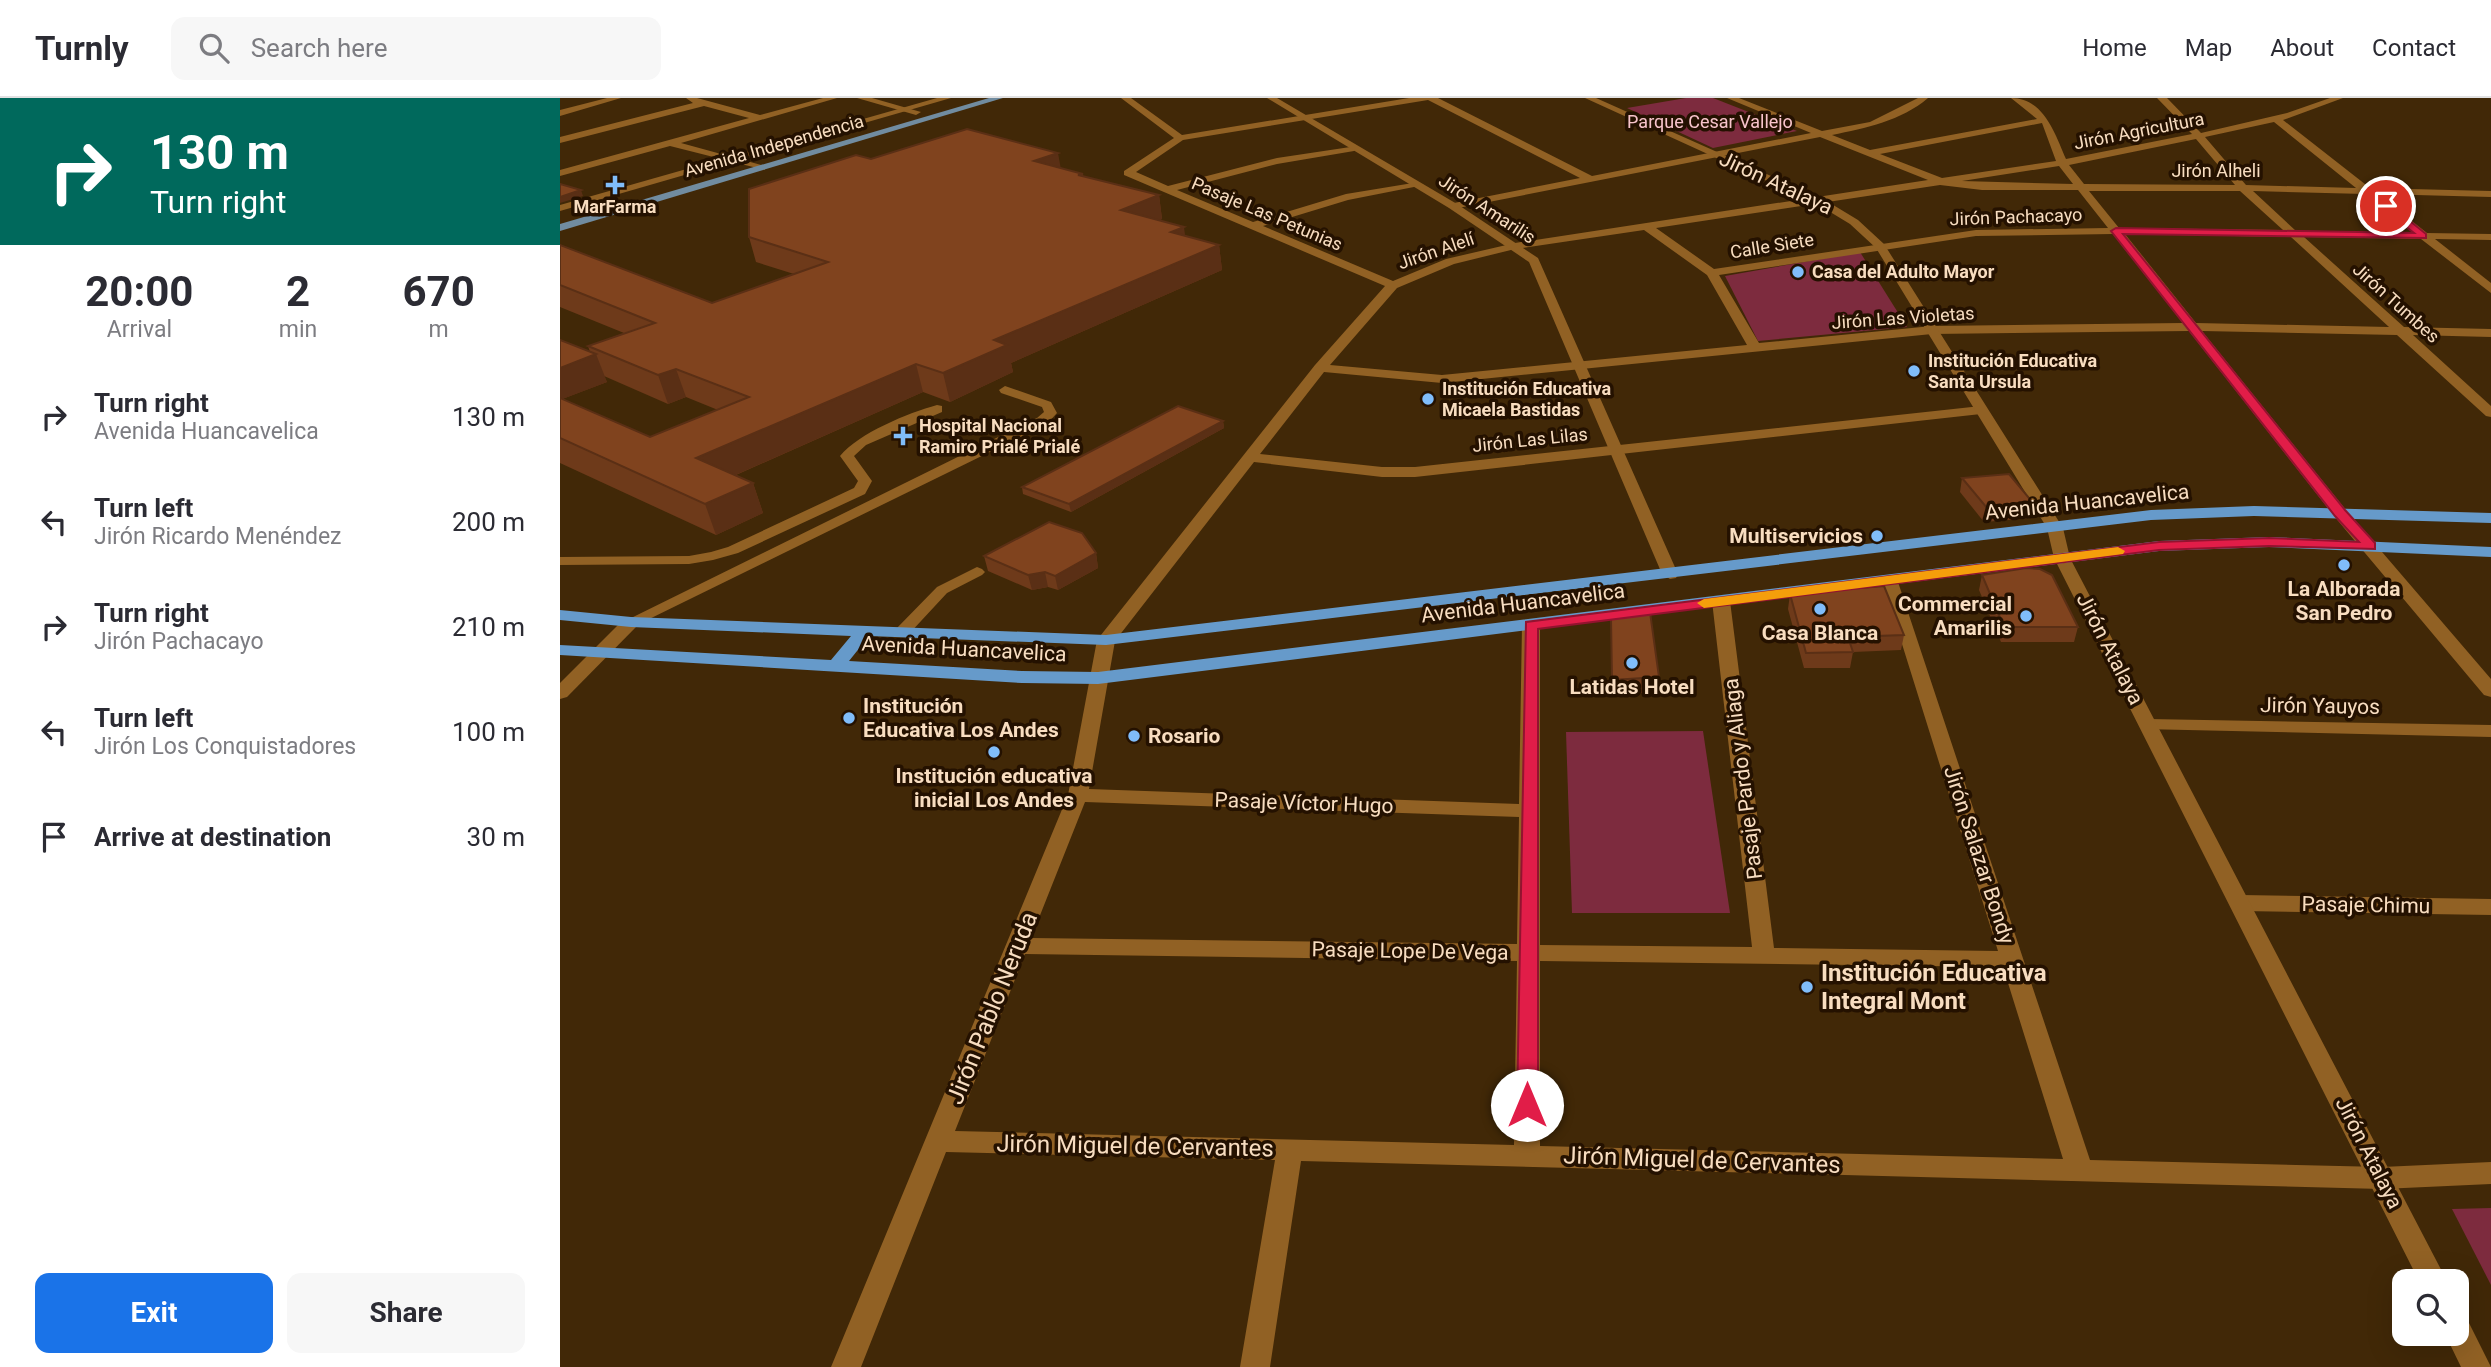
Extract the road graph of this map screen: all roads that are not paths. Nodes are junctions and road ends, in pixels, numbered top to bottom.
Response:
1 (617, 98) edge
2 (686, 98) edge
3 (834, 98) edge
4 (861, 98) edge
5 (947, 98) edge
6 (963, 98) edge
7 (999, 98) edge
8 (1125, 98) edge
9 (1271, 98) edge
10 (1428, 98) edge
11 (1589, 98) edge
12 (1756, 98) edge
13 (1924, 98) edge
14 (2015, 98) edge
15 (2161, 98) edge
16 (2336, 98) edge
17 (1735, 100) edge
18 (703, 103) junction
19 (912, 111) junction
20 (560, 113) edge
21 (760, 118) junction
22 (1304, 118) junction
23 (2275, 118) junction
24 (2045, 120) junction
25 (1820, 133) junction
26 (2196, 135) junction
27 (1180, 138) junction
28 (560, 140) edge
29 (670, 143) junction
30 (1354, 148) junction
31 (1868, 153) junction
32 (1714, 154) junction
33 (729, 159) junction
34 (742, 163) junction
35 (2062, 163) junction
36 (761, 168) junction
37 (560, 173) edge
38 (1590, 179) junction
39 (1942, 182) junction
40 (1415, 184) junction
41 (2082, 188) junction
42 (2244, 188) junction
43 (1165, 190) junction
44 (2367, 191) junction
45 (2491, 194) edge
46 (1821, 202) junction
47 (1453, 206) junction
48 (560, 208) edge
49 (560, 216) edge
50 (1251, 226) junction
51 (1647, 227) junction
52 (560, 228) edge
53 (2116, 231) junction
54 (2294, 234) junction
55 (2423, 236) junction
56 (2491, 237) edge
57 (1515, 246) junction
58 (1880, 246) junction
59 (1712, 274) junction
60 (1393, 285) junction
61 (2491, 289) edge
62 (2192, 327) junction
63 (1932, 330) junction
64 (2402, 331) junction
65 (2491, 333) edge
66 (1755, 348) junction
67 (1580, 365) junction
68 (1320, 368) junction
69 (1005, 390) dead end
70 (937, 409) dead end
71 (1981, 410) junction
72 (2491, 413) edge
73 (1617, 450) junction
74 (1250, 457) junction
75 (2340, 513) junction
76 (2491, 518) edge
77 (2055, 528) junction
78 (2370, 546) junction
79 (2491, 552) edge
80 (2062, 558) junction
81 (560, 561) edge
82 (977, 572) dead end
83 (1671, 574) junction
84 (1890, 580) junction
85 (1721, 601) junction
86 (560, 615) edge
87 (631, 622) junction
88 (1531, 625) junction
89 (864, 631) junction
90 (902, 632) junction
91 (1106, 640) junction
92 (560, 650) edge
93 (597, 653) junction
94 (836, 666) junction
95 (1098, 678) junction
96 (2491, 691) edge
97 (560, 693) edge
98 (2149, 725) junction
99 (2491, 732) edge
100 (1078, 795) junction
101 (1530, 811) junction
102 (2241, 903) junction
103 (2491, 907) edge
104 (1017, 946) junction
105 (1528, 953) junction
106 (1765, 956) junction
107 (2012, 959) junction
108 (938, 1141) junction
109 (1290, 1150) junction
110 (1527, 1156) junction
111 (2080, 1170) junction
112 (2491, 1173) edge
113 (2382, 1178) junction
114 (2427, 1269) edge
115 (2466, 1346) edge
116 (846, 1367) edge
117 (1255, 1367) edge
118 (2476, 1367) edge

1 - 20 street
2 - 18 street
3 - 21 street
4 - 19 street
5 - 19 street, Avenida Independencia
6 - 19 main road, Avenida Independencia
7 - 36 main road, Avenida Independencia
8 - 27 street
9 - 22 street, Jirón Amarilis
10 - 22 street
10 - 38 street
11 - 32 street, Jirón Atalaya
12 - 17 street
13 - 25 street
14 - 24 street
15 - 26 street, Jirón Tumbes
16 - 23 street, Jirón Agricultura
17 - 25 street
18 - 21 street
18 - 28 street
19 - 33 street, Avenida Independencia
19 - 34 main road, Avenida Independencia
21 - 29 street
22 - 27 street
22 - 30 street, Jirón Amarilis
23 - 26 street, Jirón Agricultura
23 - 44 street
24 - 31 street
24 - 35 street
25 - 31 street
25 - 32 street
26 - 35 street, Jirón Agricultura
26 - 42 street, Jirón Tumbes
27 - 43 street, Pasaje Las Petunias
29 - 33 street
29 - 37 street
30 - 40 street, Jirón Amarilis
30 - 43 street
31 - 39 street
32 - 38 street
32 - 46 street, Jirón Atalaya
33 - 34 street
33 - 48 street, Avenida Independencia
34 - 36 street
34 - 49 main road, Avenida Independencia
35 - 39 street, Jirón Agricultura
35 - 41 street
36 - 52 main road, Avenida Independencia
38 - 47 street
39 - 41 street, Jirón Alheli
39 - 46 street, Jirón Alelí
40 - 47 street, Jirón Amarilis
40 - 50 street
41 - 42 street, Jirón Alheli
41 - 53 street
42 - 44 street, Jirón Alheli
42 - 54 street, Jirón Tumbes
43 - 50 street, Pasaje Las Petunias
44 - 45 street, Jirón Alheli
44 - 55 street
46 - 51 street, Jirón Alelí
46 - 58 street, Jirón Atalaya
47 - 57 street, Jirón Amarilis
50 - 60 street, Pasaje Las Petunias
51 - 57 street, Jirón Alelí
51 - 59 street
53 - 54 street, Jirón Pachacayo
53 - 58 street, Jirón Pachacayo
53 - 62 street
54 - 55 street, Jirón Pachacayo
54 - 64 street, Jirón Tumbes
55 - 56 street, Jirón Pachacayo
55 - 61 street
57 - 60 street, Jirón Alelí
57 - 67 street, Jirón Amarilis
58 - 59 street, Calle Siete
58 - 63 street, Jirón Atalaya
59 - 66 street
60 - 68 street, Jirón Alelí
62 - 63 street, Jirón Las Violetas
62 - 64 street, Jirón Las Violetas
62 - 75 street
63 - 66 street, Jirón Las Violetas
63 - 71 street, Jirón Atalaya
64 - 65 street, Jirón Las Violetas
64 - 72 street, Jirón Tumbes
66 - 67 street, Jirón Las Violetas
67 - 68 street, Jirón Las Violetas
67 - 73 street, Jirón Amarilis
68 - 74 street, Jirón Alelí
69 - 87 lane
70 - 81 lane
71 - 73 street, Jirón Las Lilas
71 - 77 street, Jirón Atalaya
73 - 74 street, Jirón Las Lilas
73 - 83 street, Jirón Amarilis
74 - 91 street, Jirón Alelí
75 - 76 highway, Avenida Huancavelica
75 - 77 highway, Avenida Huancavelica
75 - 78 street
77 - 80 street, Jirón Atalaya
77 - 83 highway, Avenida Huancavelica
78 - 79 highway, Avenida Huancavelica
78 - 80 highway, Avenida Huancavelica
78 - 96 street
80 - 84 highway, Avenida Huancavelica
80 - 98 street, Jirón Atalaya
82 - 90 lane
83 - 91 highway, Avenida Huancavelica
84 - 85 highway, Avenida Huancavelica
84 - 107 street, Jirón Salazar Bondy
85 - 88 highway, Avenida Huancavelica
85 - 106 street, Pasaje Pardo y Aliaga
86 - 87 highway, Avenida Huancavelica
87 - 89 highway, Avenida Huancavelica
87 - 93 street
88 - 95 highway, Avenida Huancavelica
88 - 101 street
89 - 90 highway, Avenida Huancavelica
89 - 94 highway
90 - 91 highway, Avenida Huancavelica
91 - 95 street, Jirón Pablo Neruda
92 - 93 highway, Avenida Huancavelica
93 - 94 highway, Avenida Huancavelica
93 - 97 street
94 - 95 highway, Avenida Huancavelica
95 - 100 street, Jirón Pablo Neruda
98 - 99 street, Jirón Yauyos
98 - 102 street, Jirón Atalaya
100 - 101 street, Pasaje Víctor Hugo
100 - 104 street, Jirón Pablo Neruda
101 - 105 street
102 - 103 street, Pasaje Chimu
102 - 113 street, Jirón Atalaya
104 - 105 street, Pasaje Lope De Vega
104 - 108 street, Jirón Pablo Neruda
105 - 106 street, Pasaje Lope De Vega
105 - 110 street
106 - 107 street, Pasaje Lope De Vega
107 - 111 street, Jirón Salazar Bondy
108 - 109 street, Jirón Miguel de Cervantes
108 - 116 street, Jirón Pablo Neruda
109 - 110 street, Jirón Miguel de Cervantes
109 - 117 street
110 - 111 street, Jirón Miguel de Cervantes
111 - 113 street, Jirón Miguel de Cervantes
112 - 113 street, Jirón Miguel de Cervantes
113 - 114 street, Jirón Atalaya
115 - 118 street

